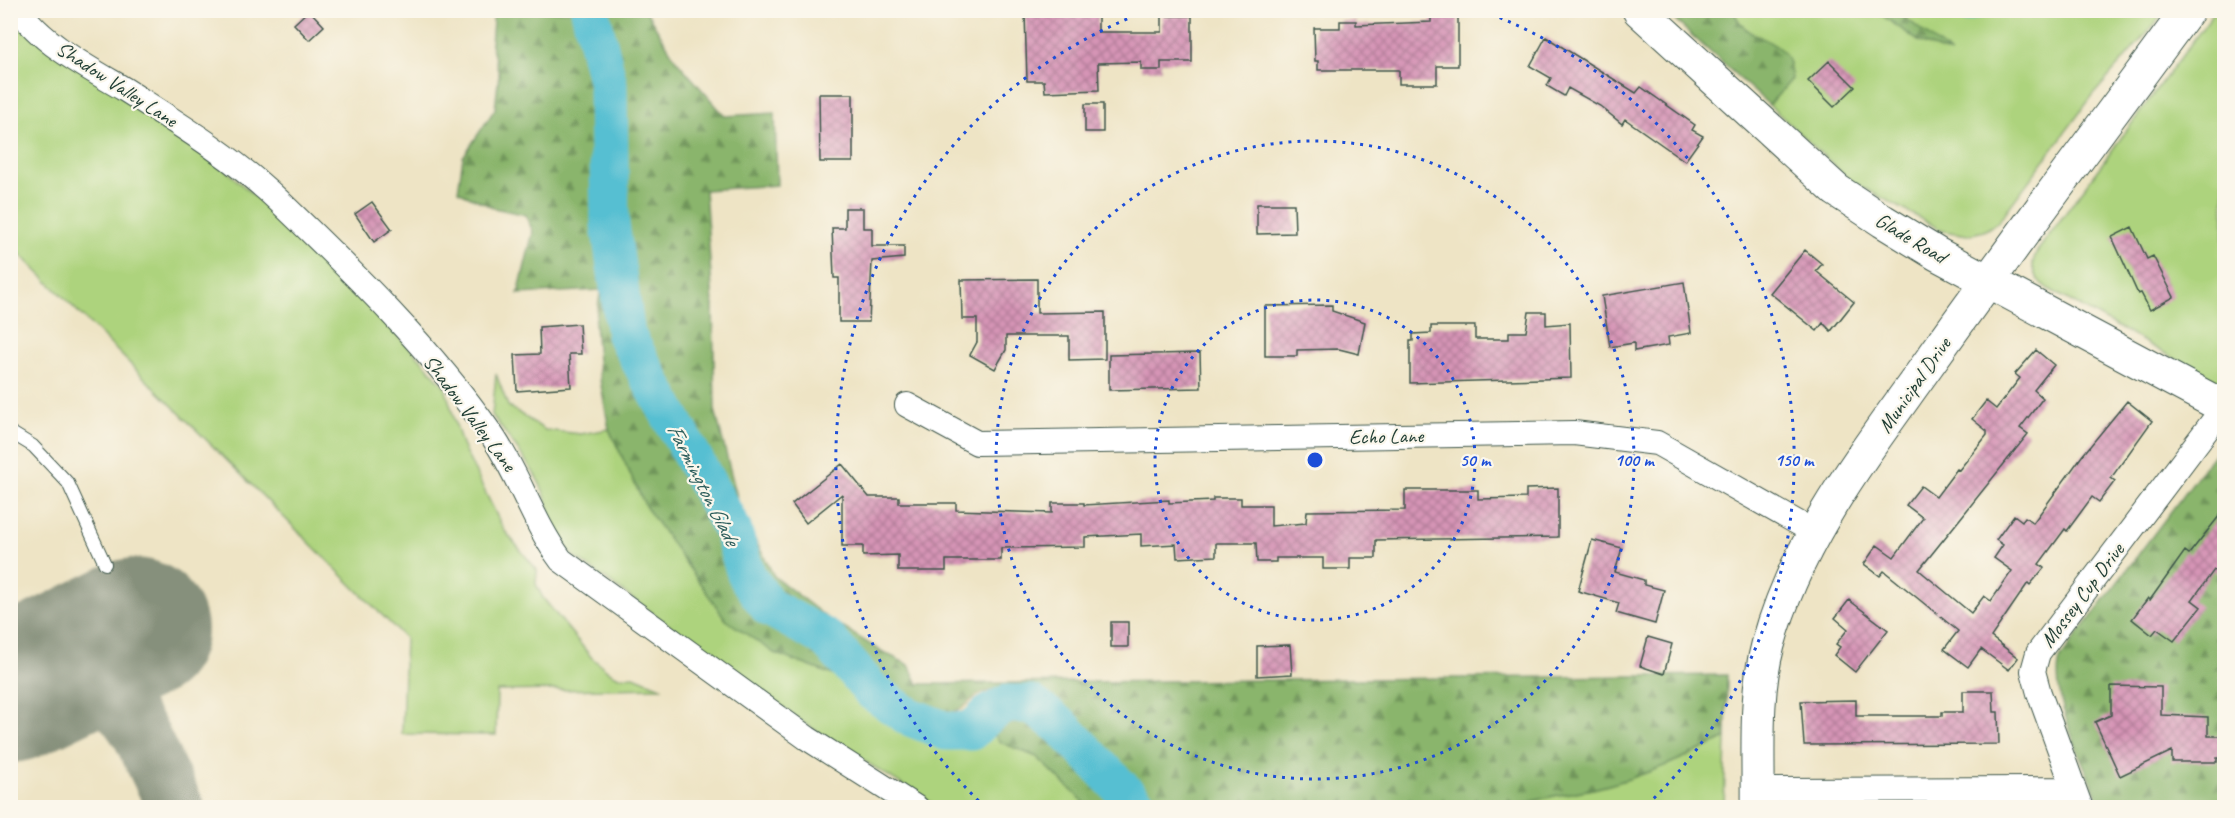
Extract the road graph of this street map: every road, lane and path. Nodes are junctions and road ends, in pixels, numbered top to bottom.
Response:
1 (20, 10) edge
2 (1639, 10) edge
3 (2188, 10) edge
4 (1987, 281) junction
5 (907, 405) dead end
6 (2224, 407) edge
7 (10, 432) edge
8 (1814, 532) junction
9 (105, 564) dead end
10 (2077, 798) edge
11 (1758, 799) edge
12 (1151, 803) dead end
13 (917, 807) edge
14 (1189, 807) edge

1 - 13 street, Shadow Valley Lane
2 - 4 main road, Glade Road
3 - 4 main road, Municipal Drive
4 - 6 main road, Glade Road
4 - 8 main road, Municipal Drive
5 - 8 street, Echo Lane
6 - 10 street, Mossey Cup Drive
7 - 9 lane
8 - 11 main road, Municipal Drive
10 - 11 street
12 - 14 path

